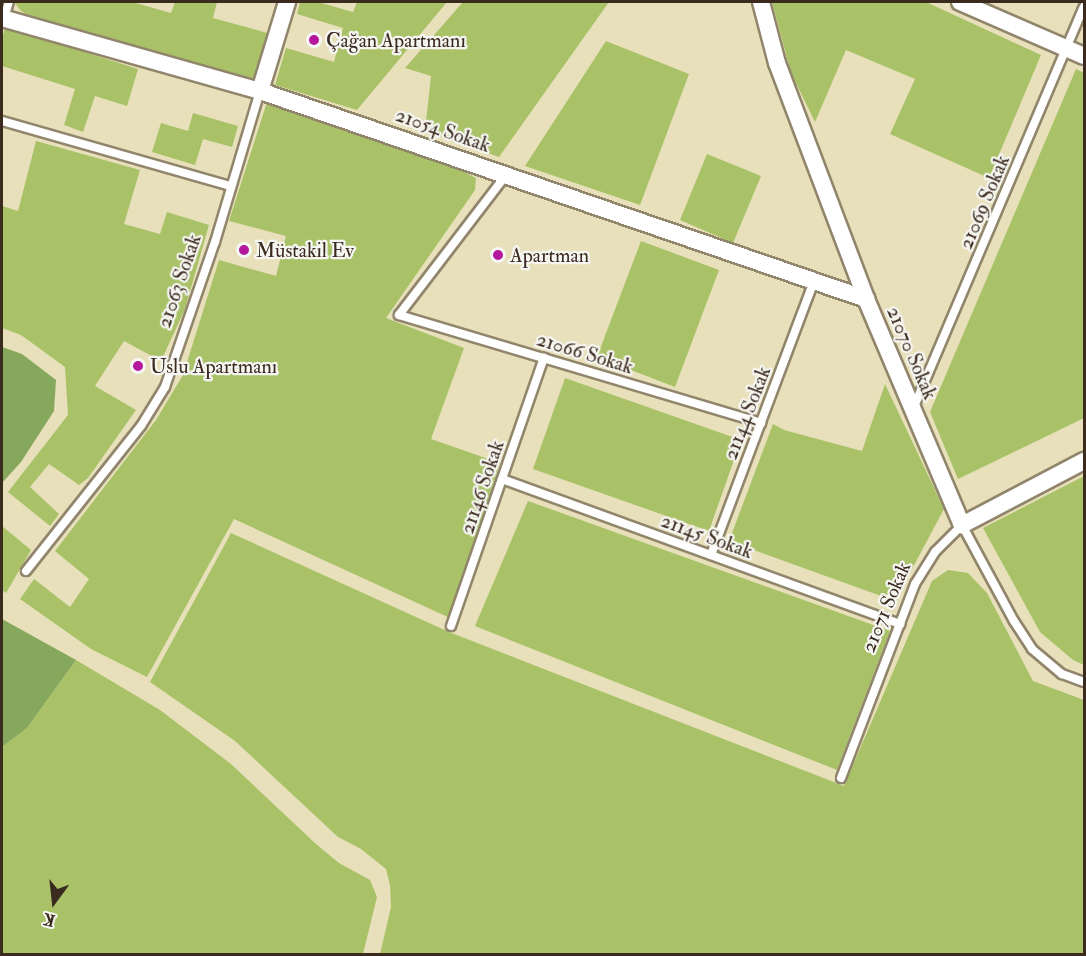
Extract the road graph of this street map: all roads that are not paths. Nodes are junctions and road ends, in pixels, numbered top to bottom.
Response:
1 (9, 2) edge
2 (287, 2) edge
3 (761, 2) edge
4 (960, 2) edge
5 (1084, 7) edge
6 (3, 18) edge
7 (1067, 48) junction
8 (1084, 56) edge
9 (260, 91) junction
10 (2, 122) edge
11 (506, 174) junction
12 (230, 186) junction
13 (814, 281) junction
14 (866, 299) junction
15 (544, 358) junction
16 (913, 409) junction
17 (761, 423) junction
18 (1084, 461) edge
19 (502, 479) junction
20 (962, 525) junction
21 (711, 555) junction
22 (26, 571) dead end
23 (900, 624) junction
24 (452, 626) dead end
25 (1084, 682) edge
26 (841, 778) dead end

1 - 6 lane
2 - 9 street, 21063 Sokak
3 - 14 street, 21070 Sokak
4 - 7 street
5 - 7 lane, 21069 Sokak
6 - 9 street, 21054 Sokak
7 - 8 street
7 - 16 lane, 21069 Sokak
9 - 11 street, 21054 Sokak
9 - 12 lane, 21063 Sokak
10 - 12 lane
11 - 13 street, 21054 Sokak
11 - 15 lane, 21066 Sokak
12 - 22 lane, 21063 Sokak
13 - 14 street, 21054 Sokak
13 - 17 lane, 21144 Sokak
14 - 16 street, 21070 Sokak
15 - 17 lane, 21066 Sokak
15 - 19 lane, 21146 Sokak
16 - 20 street, 21070 Sokak
17 - 21 lane, 21144 Sokak
18 - 20 street, 21071 Sokak
19 - 21 lane, 21145 Sokak
19 - 24 lane, 21146 Sokak
20 - 23 lane, 21071 Sokak
20 - 25 lane, 21070 Sokak
21 - 23 lane, 21145 Sokak
23 - 26 lane, 21071 Sokak

